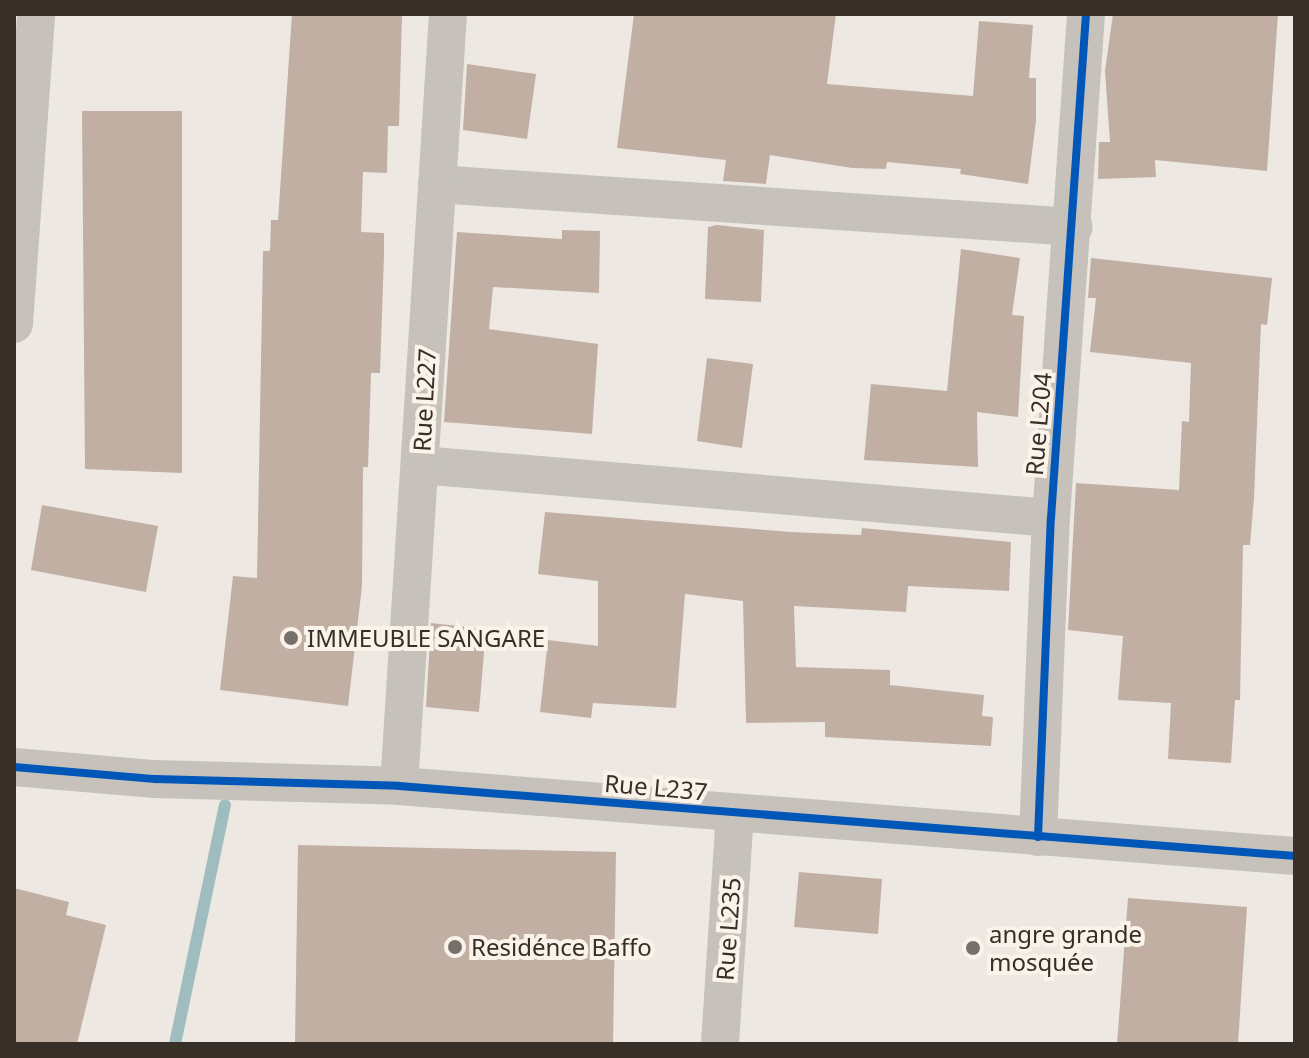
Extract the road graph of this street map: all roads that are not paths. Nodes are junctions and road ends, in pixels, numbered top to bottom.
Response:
1 (36, 14) edge
2 (448, 14) edge
3 (1086, 14) edge
4 (437, 184) junction
5 (1074, 227) junction
6 (14, 324) edge
7 (420, 465) junction
8 (1051, 518) junction
9 (14, 767) edge
10 (399, 786) junction
11 (735, 814) junction
12 (1038, 837) junction
13 (1295, 856) edge
14 (720, 1044) edge

1 - 6 street
2 - 4 street, Rue L227
3 - 5 street, Rue L204
4 - 5 street
4 - 7 street, Rue L227
5 - 8 street, Rue L204
7 - 8 street
7 - 10 street, Rue L227
8 - 12 street, Rue L204
9 - 10 street, Rue L237
10 - 11 street, Rue L237
11 - 12 street, Rue L237
11 - 14 street, Rue L235
12 - 13 street, Rue L237

